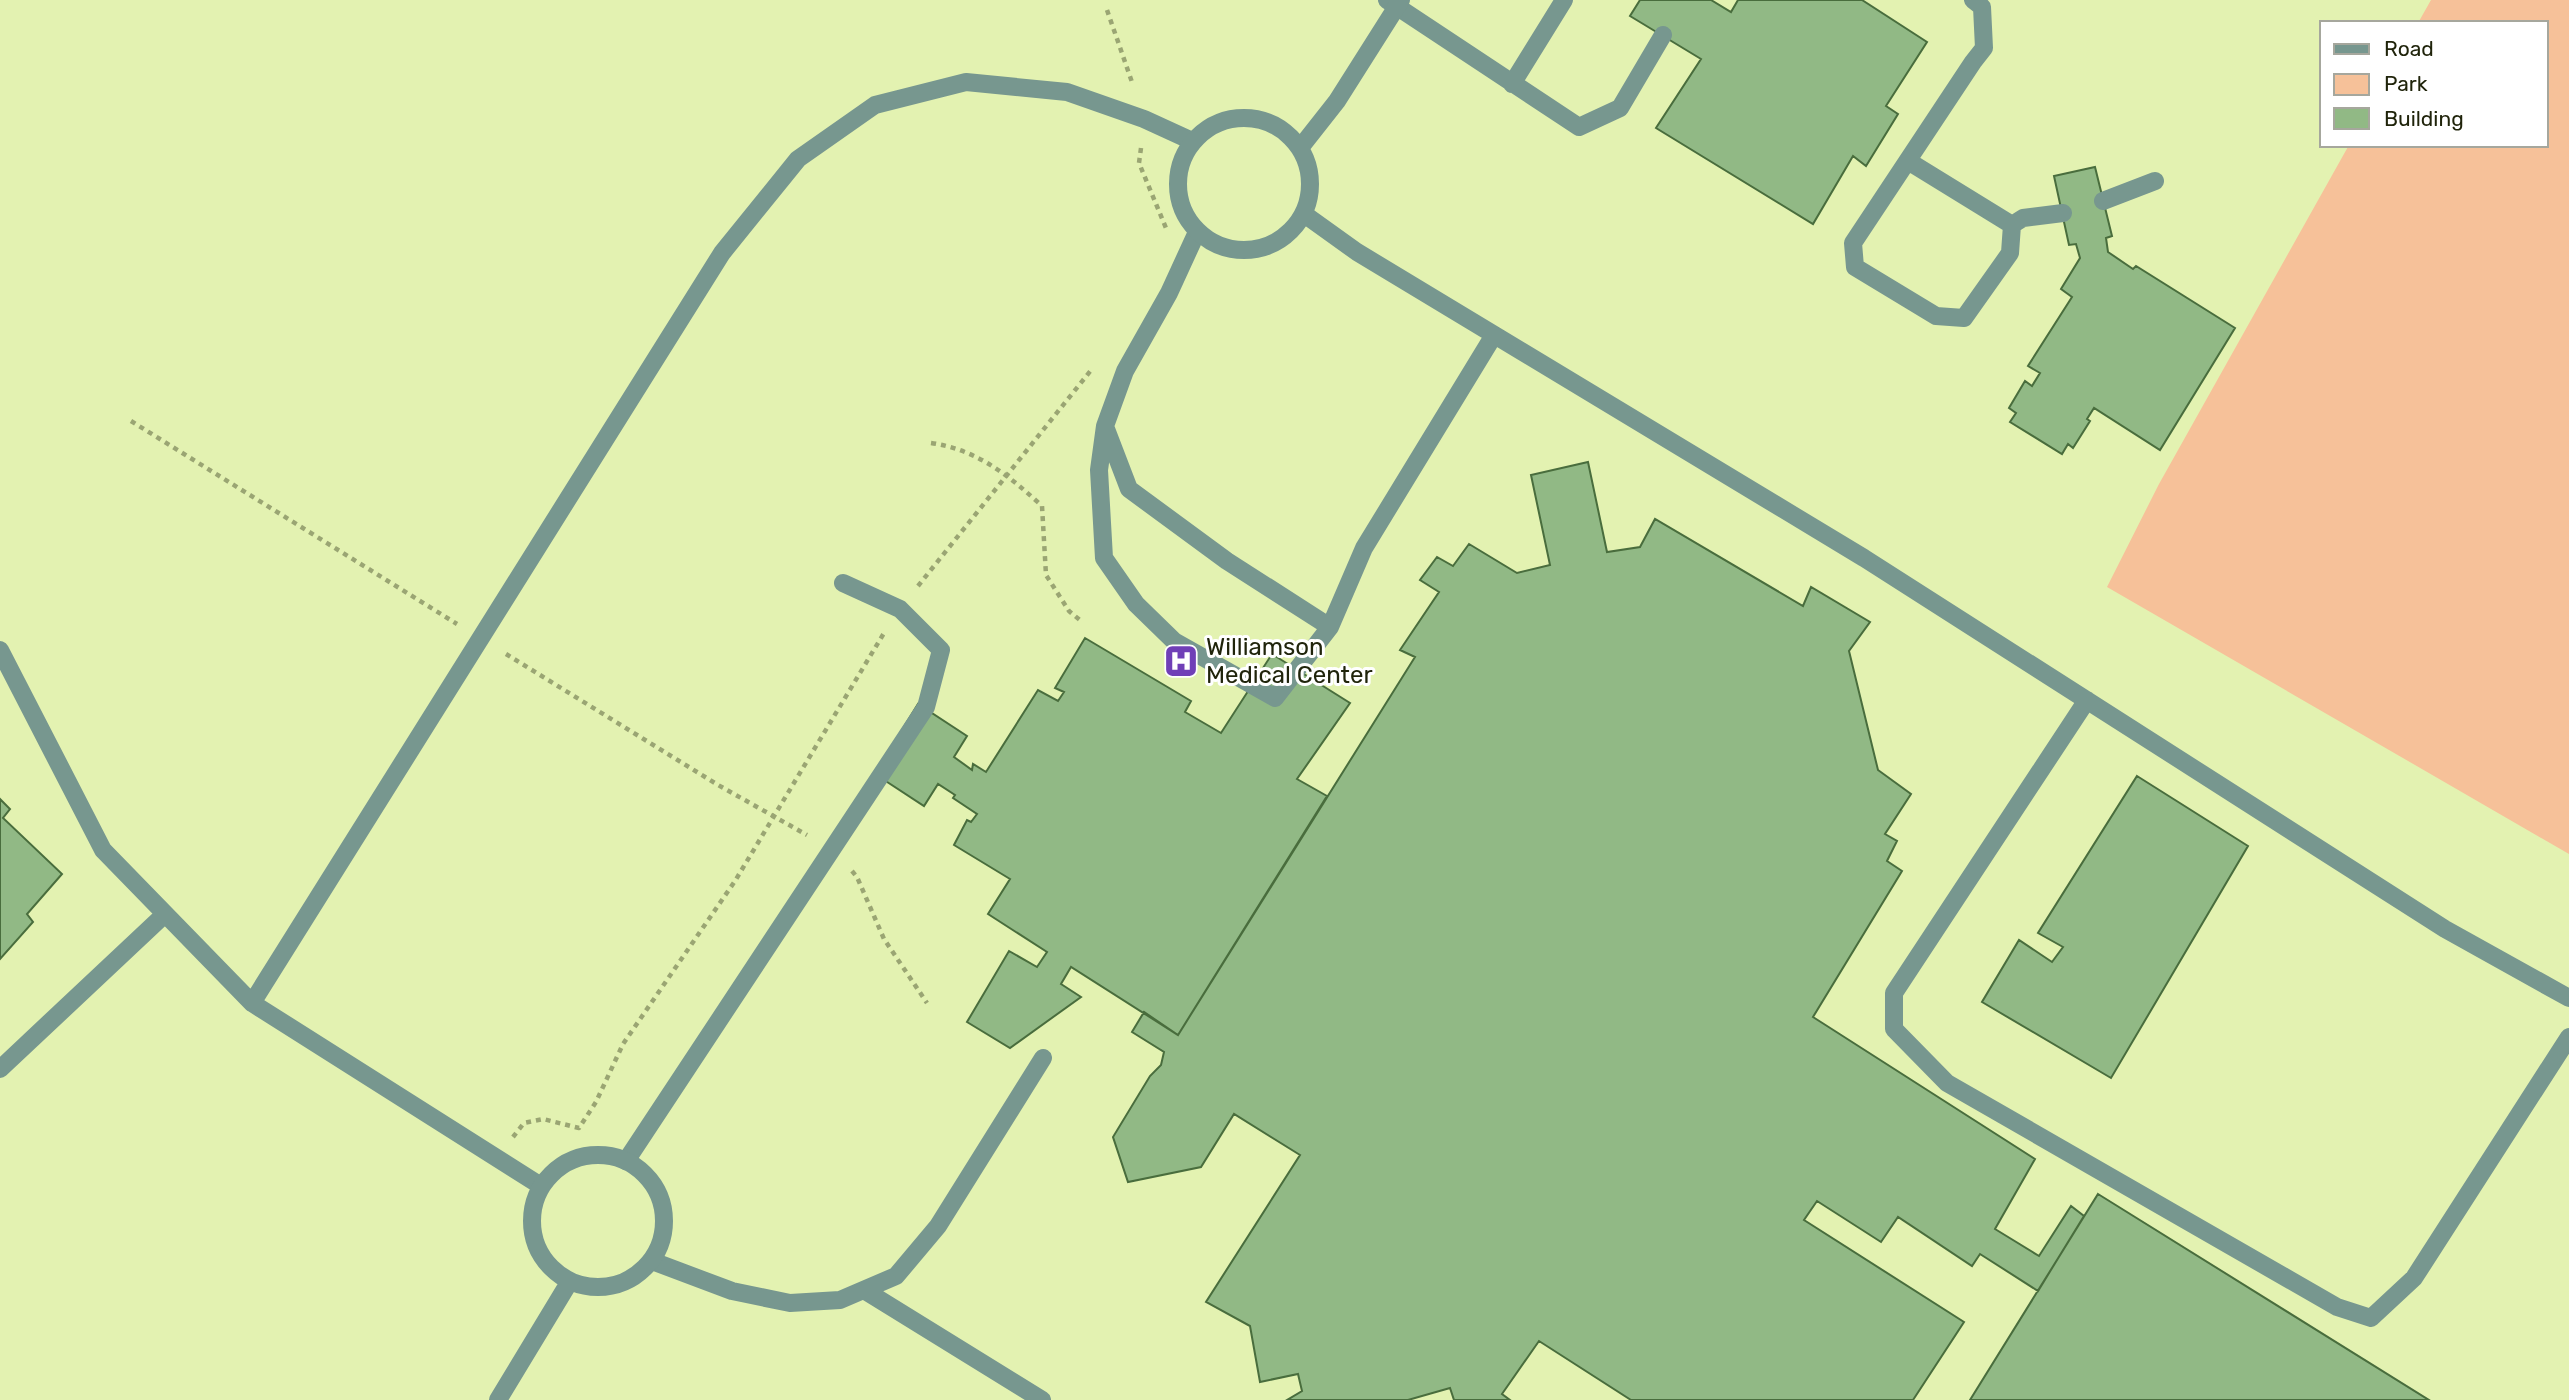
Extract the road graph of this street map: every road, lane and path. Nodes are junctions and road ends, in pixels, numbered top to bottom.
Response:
1 (1564, 0) edge
2 (1973, 0) edge
3 (1395, 3) edge
4 (1663, 35) dead end
5 (1512, 84) junction
6 (1192, 141) junction
7 (1300, 148) junction
8 (1908, 161) junction
9 (2155, 181) dead end
10 (2103, 201) dead end
11 (2063, 212) dead end
12 (1304, 214) junction
13 (2012, 225) junction
14 (1198, 232) junction
15 (1494, 335) junction
16 (131, 421) dead end
17 (1105, 426) junction
18 (930, 443) dead end
19 (844, 583) dead end
20 (1081, 621) dead end
21 (1330, 627) junction
22 (480, 638) junction
23 (0, 650) edge
24 (2087, 700) junction
25 (830, 849) junction
26 (165, 914) junction
27 (2569, 998) edge
28 (252, 1003) junction
29 (927, 1003) dead end
30 (2569, 1037) edge
31 (1043, 1058) dead end
32 (0, 1069) edge
33 (626, 1161) junction
34 (541, 1186) junction
35 (652, 1261) junction
36 (570, 1281) junction
37 (864, 1290) junction
38 (498, 1400) edge
39 (1042, 1400) edge

1 - 5 street
2 - 8 street
3 - 5 street
3 - 7 street
4 - 5 street
6 - 7 street
6 - 14 street
6 - 22 street
7 - 12 street
8 - 13 street
8 - 13 street
9 - 10 street
11 - 13 street
12 - 14 street
12 - 15 street
14 - 17 street
15 - 21 street
15 - 24 street
16 - 22 path
17 - 21 street
17 - 21 street
18 - 20 path
19 - 25 street
22 - 25 path
22 - 28 street
23 - 26 street
24 - 27 street
24 - 30 street
25 - 29 path
25 - 33 street
26 - 28 street
26 - 32 street
28 - 34 street
31 - 37 street
33 - 34 street
33 - 35 street
34 - 36 street
35 - 36 street
35 - 37 street
36 - 38 street
37 - 39 street

